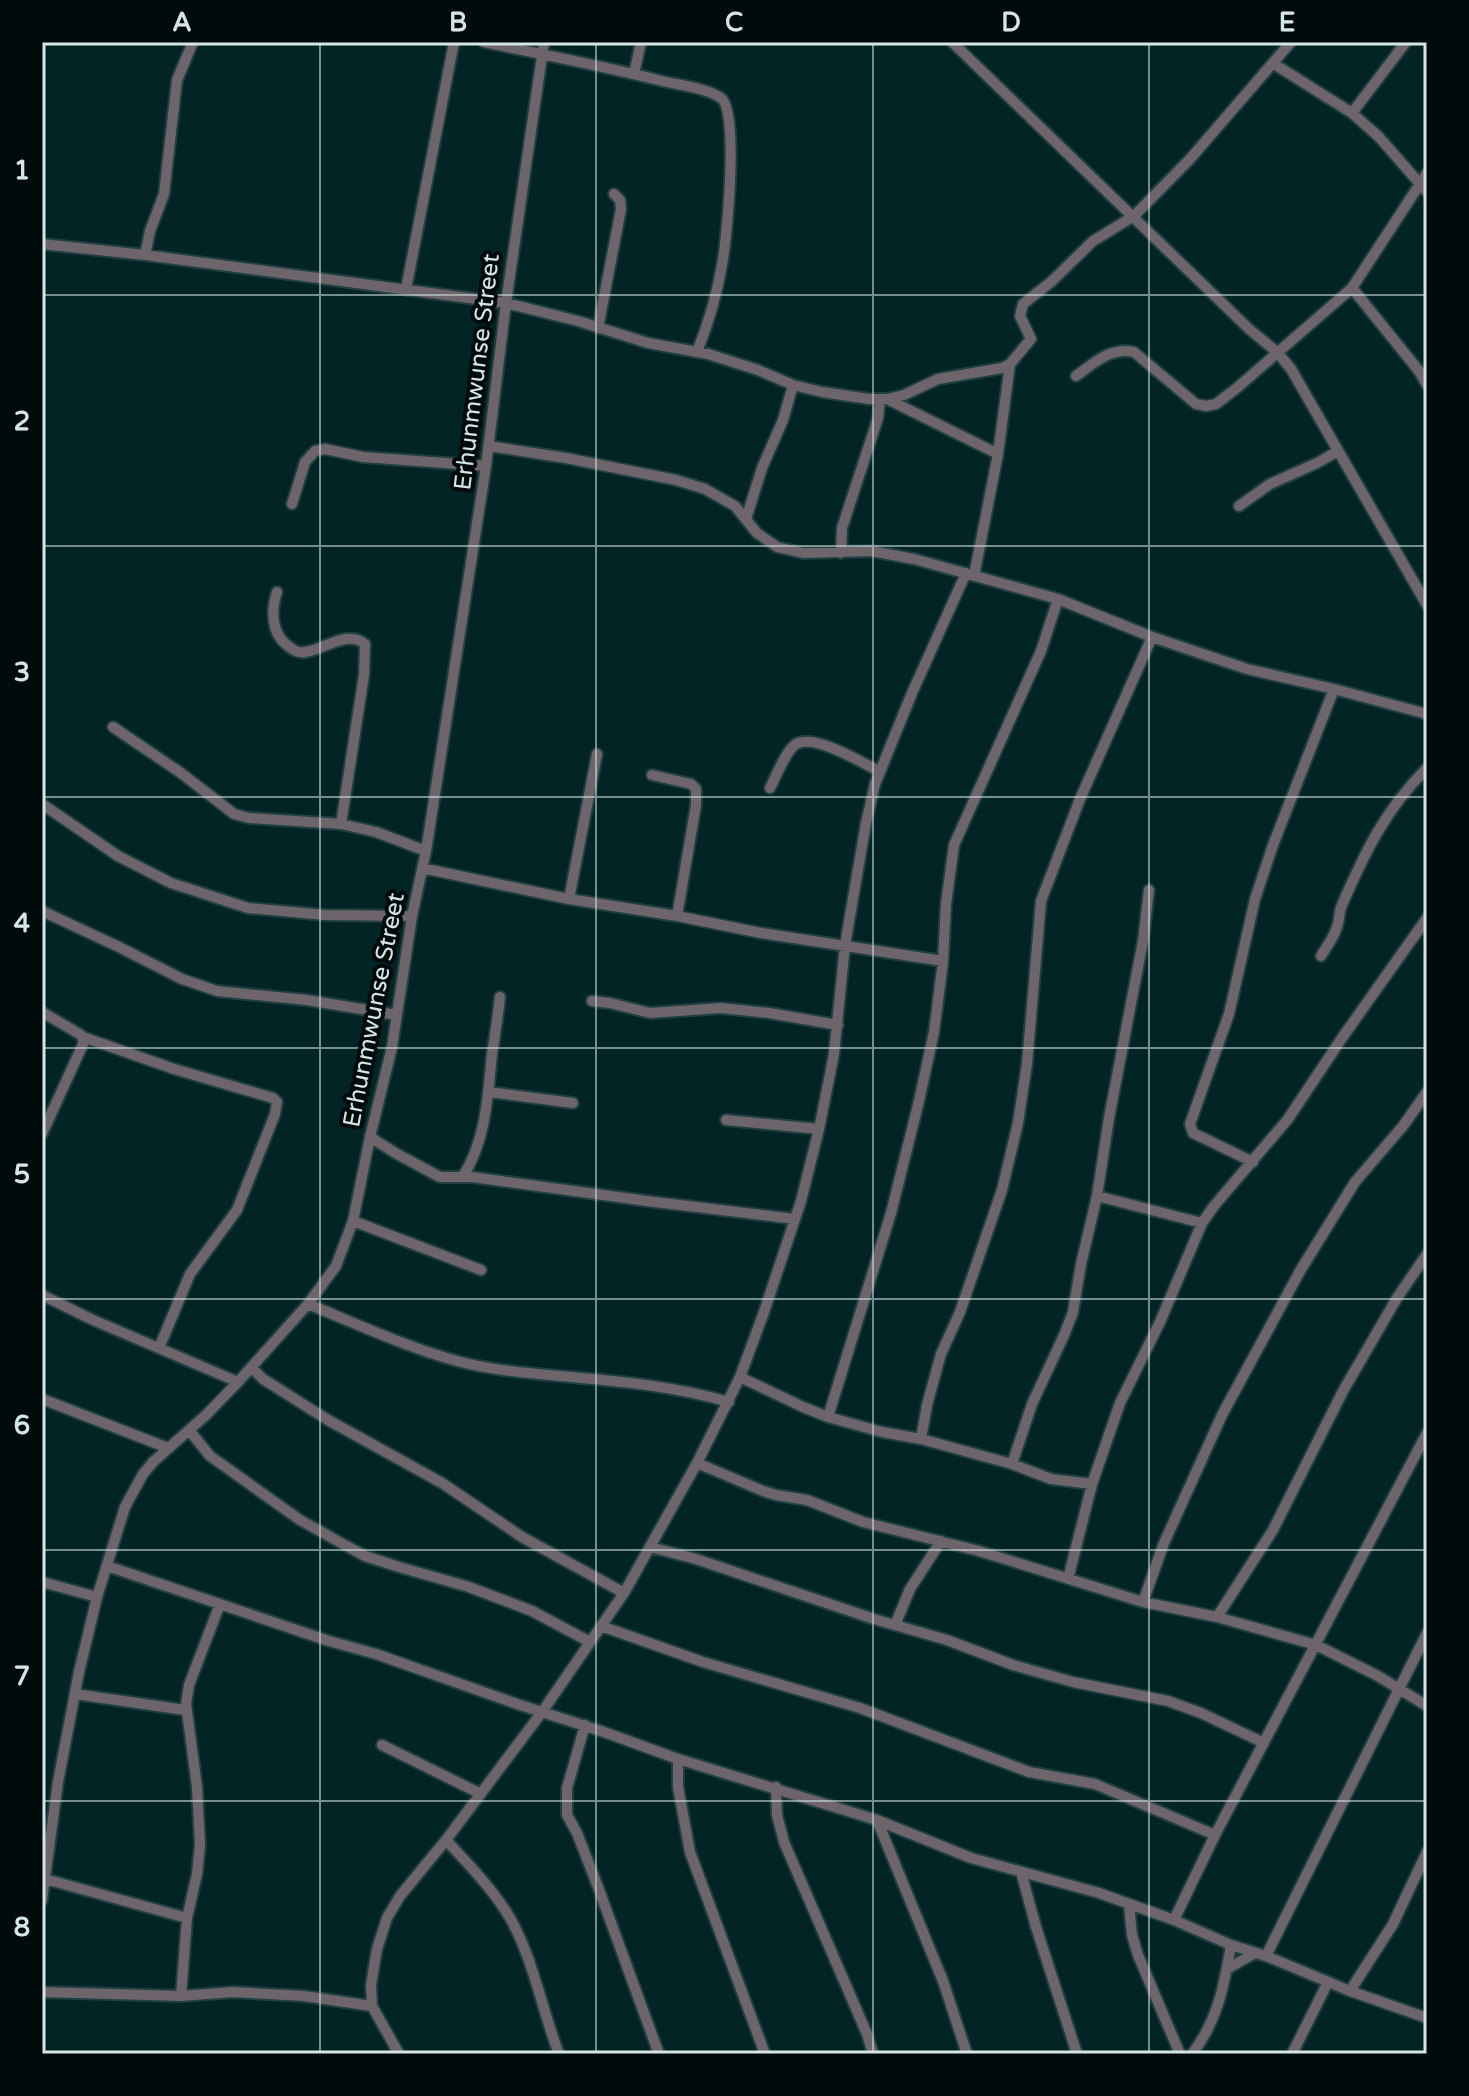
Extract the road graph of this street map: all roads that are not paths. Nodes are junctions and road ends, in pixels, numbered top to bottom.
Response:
1 (193, 42) edge
2 (454, 42) edge
3 (484, 42) edge
4 (544, 42) edge
5 (641, 42) edge
6 (952, 42) edge
7 (1291, 42) edge
8 (1406, 42) edge
9 (542, 55) junction
10 (1274, 64) junction
11 (634, 74) junction
12 (1352, 113) junction
13 (1427, 173) edge
14 (1424, 188) edge
15 (614, 194) dead end
16 (1134, 216) junction
17 (42, 244) edge
18 (145, 255) junction
19 (1352, 288) junction
20 (406, 289) junction
21 (506, 303) junction
22 (598, 328) junction
23 (697, 352) junction
24 (1278, 353) junction
25 (1010, 364) junction
26 (1076, 376) dead end
27 (793, 385) junction
28 (1427, 385) edge
29 (883, 399) junction
30 (489, 446) junction
31 (1338, 451) junction
32 (998, 454) junction
33 (486, 466) junction
34 (292, 504) dead end
35 (1239, 506) dead end
36 (746, 519) junction
37 (841, 553) junction
38 (970, 575) junction
39 (277, 592) dead end
40 (1058, 599) junction
41 (1426, 600) edge
42 (1152, 637) junction
43 (1334, 689) junction
44 (1427, 714) edge
45 (113, 727) dead end
46 (597, 754) dead end
47 (1427, 768) edge
48 (879, 771) junction
49 (652, 775) dead end
50 (770, 788) dead end
51 (42, 804) edge
52 (341, 824) junction
53 (426, 851) junction
54 (422, 868) junction
55 (1149, 890) dead end
56 (569, 899) junction
57 (42, 911) edge
58 (412, 916) junction
59 (677, 916) junction
60 (1427, 918) edge
61 (845, 945) junction
62 (1321, 956) dead end
63 (943, 961) junction
64 (500, 997) dead end
65 (592, 1001) dead end
66 (42, 1012) edge
67 (397, 1015) junction
68 (838, 1025) junction
69 (83, 1037) junction
70 (489, 1092) junction
71 (1427, 1092) edge
72 (573, 1103) dead end
73 (726, 1120) dead end
74 (819, 1129) junction
75 (42, 1134) edge
76 (370, 1137) junction
77 (1253, 1162) junction
78 (463, 1176) junction
79 (1097, 1196) junction
80 (795, 1219) junction
81 (353, 1221) junction
82 (1202, 1223) junction
83 (1427, 1254) edge
84 (481, 1270) dead end
85 (42, 1295) edge
86 (308, 1304) junction
87 (159, 1348) junction
88 (252, 1368) junction
89 (740, 1377) junction
90 (238, 1382) junction
91 (42, 1399) edge
92 (729, 1402) junction
93 (828, 1417) junction
94 (189, 1430) junction
95 (1427, 1433) edge
96 (921, 1439) junction
97 (168, 1448) junction
98 (697, 1463) junction
99 (1012, 1464) junction
100 (1092, 1484) junction
101 (941, 1541) junction
102 (650, 1547) junction
103 (107, 1566) junction
104 (1068, 1579) junction
105 (42, 1582) edge
106 (624, 1593) junction
107 (97, 1597) junction
108 (1143, 1602) junction
109 (220, 1604) junction
110 (1217, 1617) junction
111 (895, 1625) junction
112 (601, 1626) junction
113 (1427, 1633) edge
114 (590, 1642) junction
115 (1316, 1645) junction
116 (1399, 1688) junction
117 (75, 1694) junction
118 (1427, 1706) edge
119 (185, 1710) junction
120 (542, 1712) junction
121 (585, 1725) junction
122 (1264, 1743) junction
123 (382, 1745) dead end
124 (678, 1759) junction
125 (776, 1787) junction
126 (481, 1794) junction
127 (48, 1816) edge
128 (877, 1820) junction
129 (1215, 1835) junction
130 (446, 1840) junction
131 (1427, 1852) edge
132 (1021, 1872) junction
133 (45, 1879) junction
134 (42, 1900) edge
135 (1129, 1904) junction
136 (187, 1918) junction
137 (1174, 1920) junction
138 (1231, 1945) junction
139 (1261, 1954) junction
140 (1227, 1969) junction
141 (1328, 1982) junction
142 (1350, 1991) junction
143 (42, 1992) edge
144 (181, 1996) junction
145 (372, 2006) junction
146 (1427, 2018) edge
147 (655, 2052) edge
148 (399, 2054) edge
149 (559, 2054) edge
150 (765, 2054) edge
151 (873, 2054) edge
152 (967, 2054) edge
153 (1077, 2054) edge
154 (1180, 2054) edge
155 (1192, 2054) edge
156 (1292, 2054) edge

1 - 18 street
2 - 20 street
3 - 9 street
4 - 9 street, Erhunmwunse Street
5 - 11 street
6 - 16 street
7 - 10 street
8 - 12 street
9 - 11 street
9 - 21 street, Erhunmwunse Street
10 - 12 street
10 - 16 street
11 - 23 street
12 - 14 street
13 - 14 street
14 - 19 street
15 - 22 street
16 - 24 street
16 - 25 street
17 - 18 street
18 - 20 street
19 - 24 street
19 - 28 street
20 - 21 street
21 - 22 street
21 - 30 street, Erhunmwunse Street
22 - 23 street
23 - 27 street
24 - 26 street
24 - 31 street
25 - 29 street
25 - 32 street
27 - 29 street
27 - 36 street
29 - 32 street
29 - 37 street
30 - 33 street, Erhunmwunse Street
30 - 36 street
31 - 35 street
31 - 41 street
32 - 38 street
33 - 34 street
33 - 53 street, Erhunmwunse Street
36 - 37 street
37 - 38 street
38 - 40 street
38 - 48 street
39 - 52 street
40 - 42 street
40 - 63 street
42 - 43 street
42 - 96 street
43 - 44 street
43 - 77 street
45 - 52 street
46 - 56 street
47 - 62 street
48 - 50 street
48 - 61 street
49 - 59 street
51 - 58 street
52 - 53 street
53 - 54 street, Erhunmwunse Street
54 - 56 street
54 - 58 street, Erhunmwunse Street
55 - 79 street
56 - 59 street
57 - 67 street
58 - 67 street, Erhunmwunse Street
59 - 61 street
60 - 77 street
61 - 63 street
61 - 68 street
63 - 93 street
64 - 70 street
65 - 68 street
66 - 69 street
67 - 76 street, Erhunmwunse Street
68 - 74 street
69 - 75 street
69 - 87 street
70 - 72 street
70 - 78 street
71 - 108 street
73 - 74 street
74 - 80 street
76 - 78 street
76 - 81 street, Erhunmwunse Street
77 - 82 street
78 - 80 street
79 - 82 street
79 - 99 street
80 - 89 street
81 - 84 street
81 - 86 street, Erhunmwunse Street
82 - 100 street
83 - 110 street
85 - 87 street
86 - 88 street, Erhunmwunse Street
86 - 92 street
87 - 90 street
88 - 90 street, Erhunmwunse Street
88 - 106 street
89 - 92 street
89 - 93 street
90 - 94 street, Erhunmwunse Street
91 - 97 street
92 - 98 street
93 - 96 street
94 - 97 street, Erhunmwunse Street
94 - 114 street
95 - 115 street
96 - 99 street
97 - 103 street, Erhunmwunse Street
98 - 101 street
98 - 102 street
99 - 100 street
100 - 104 street
101 - 104 street
101 - 111 street
102 - 106 street
102 - 111 street
103 - 107 street, Erhunmwunse Street
103 - 109 street
104 - 108 street
105 - 107 street
106 - 112 street
107 - 117 street, Erhunmwunse Street
108 - 110 street
109 - 119 street
109 - 120 street
110 - 115 street
111 - 122 street
112 - 114 street
112 - 129 street
113 - 116 street
114 - 120 street
115 - 116 street
115 - 122 street
116 - 118 street
116 - 139 street
117 - 119 street
117 - 127 street, Erhunmwunse Street
119 - 136 street
120 - 121 street
120 - 126 street
121 - 124 street
121 - 147 street
122 - 129 street
123 - 126 street
124 - 125 street
124 - 150 street
125 - 128 street
125 - 151 street
126 - 130 street
127 - 133 street, Erhunmwunse Street
128 - 132 street
128 - 152 street
129 - 137 street
130 - 145 street
130 - 149 street
131 - 142 street
132 - 135 street
132 - 153 street
133 - 134 street, Erhunmwunse Street
133 - 136 street
135 - 137 street
135 - 154 street
136 - 144 street
137 - 138 street
138 - 139 street
138 - 140 street
139 - 140 street
139 - 141 street
140 - 155 street
141 - 142 street
141 - 156 street
142 - 146 street
143 - 144 street
144 - 145 street
145 - 148 street

